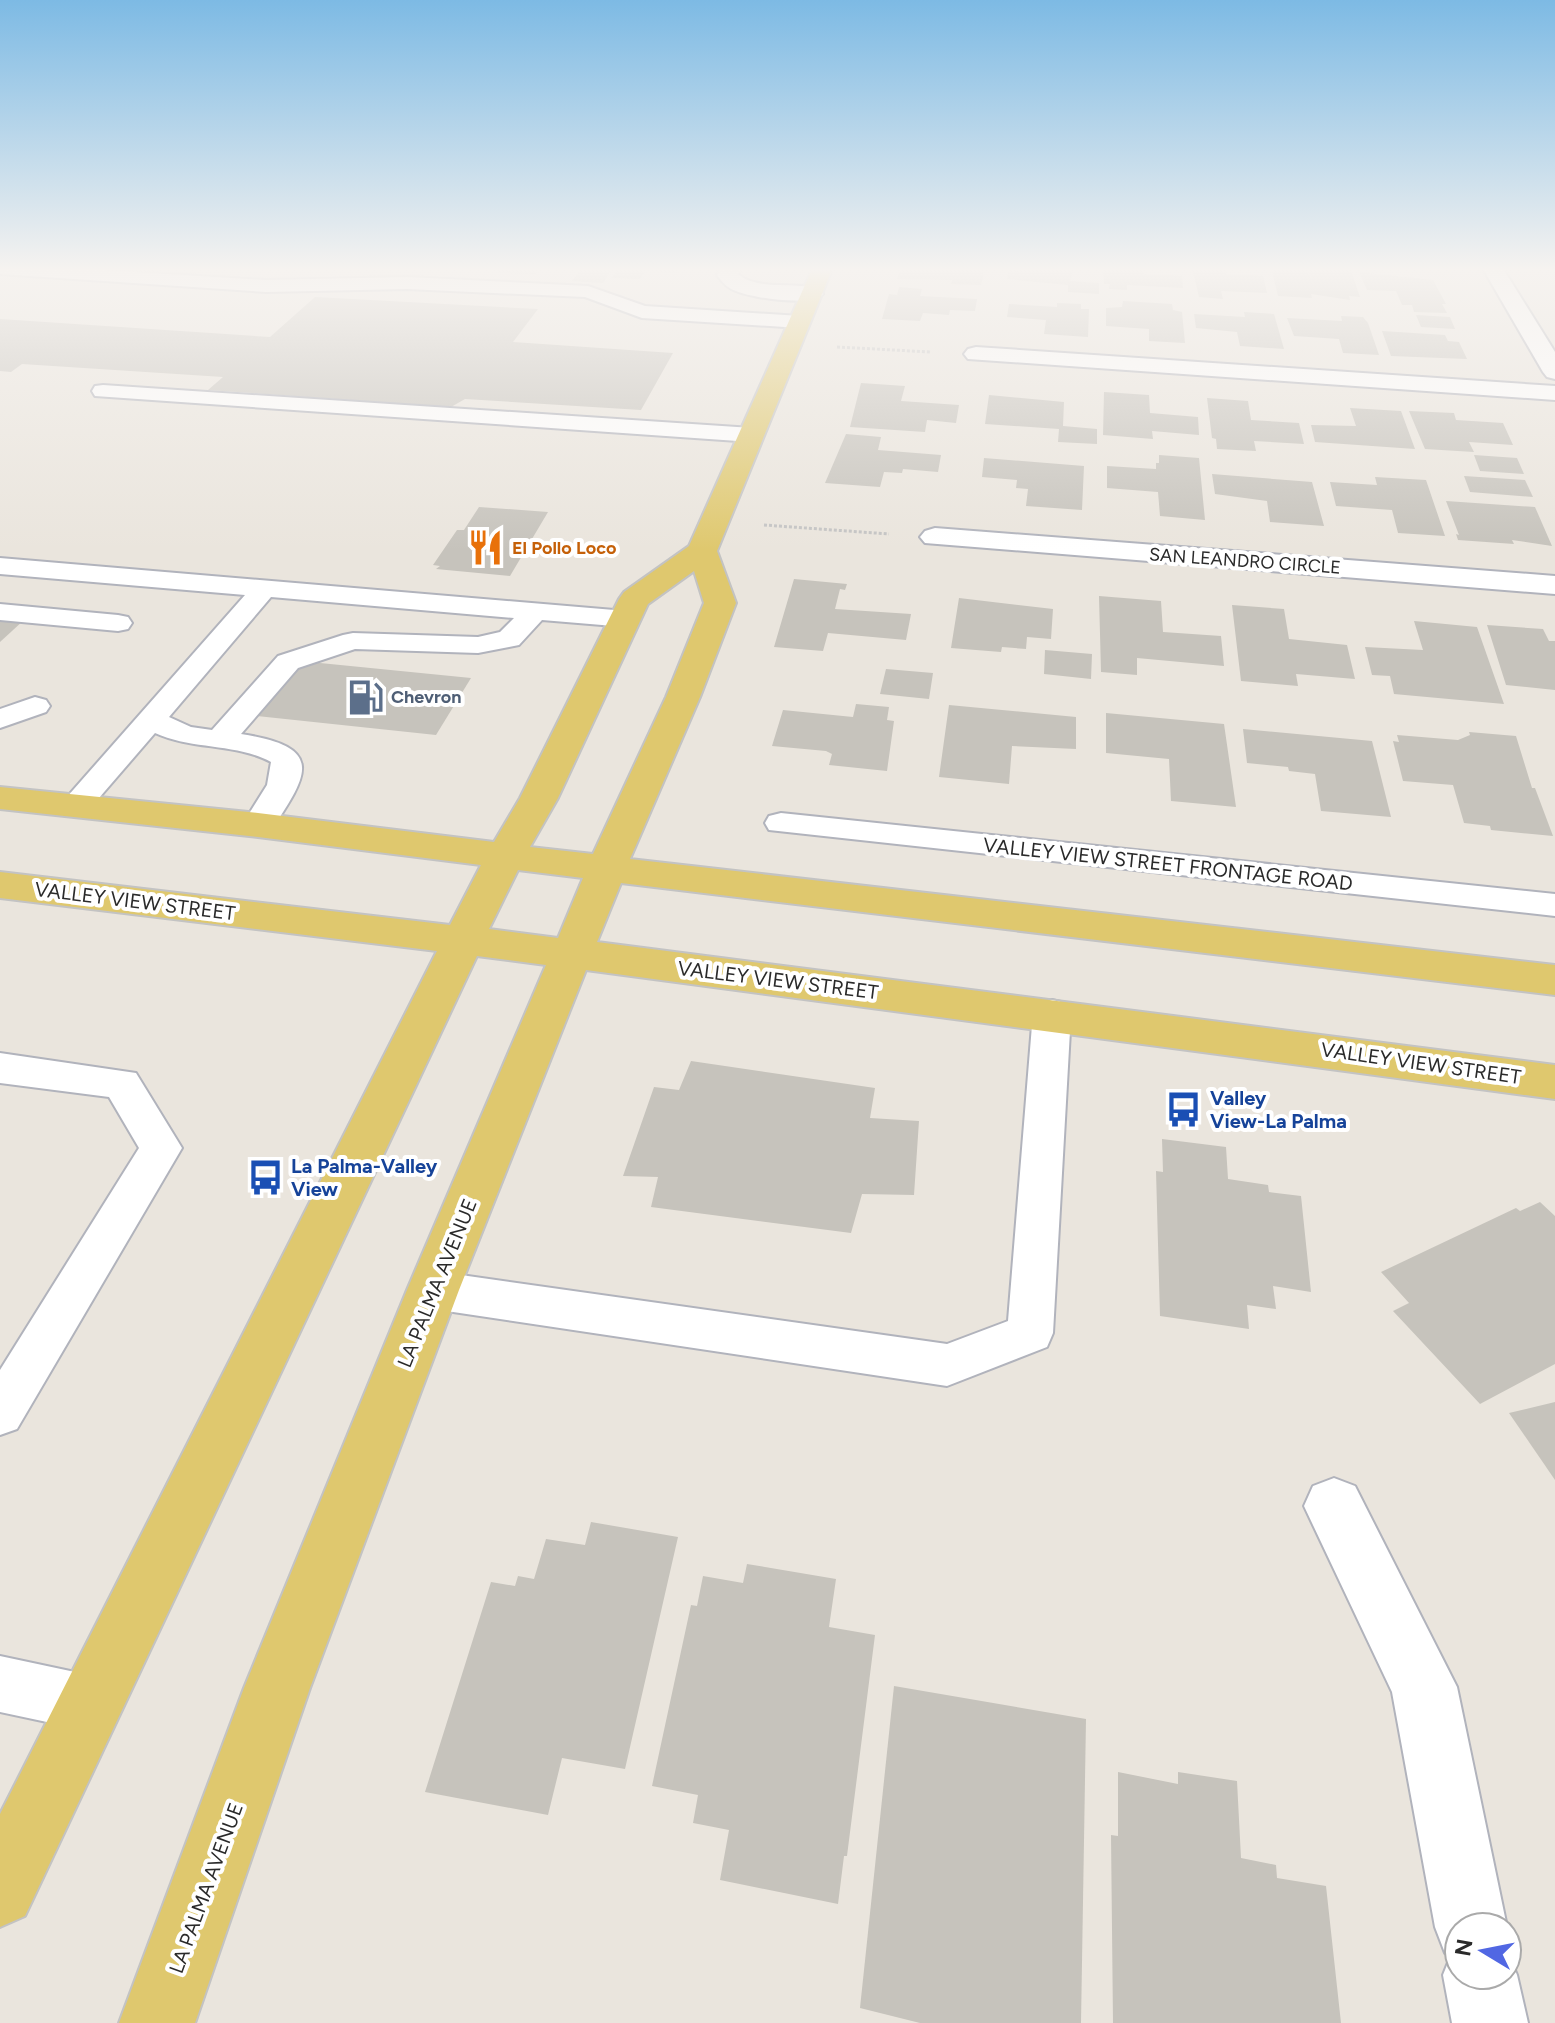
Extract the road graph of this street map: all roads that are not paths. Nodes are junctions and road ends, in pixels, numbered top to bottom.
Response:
1 (783, 361) edge
2 (1086, 361) edge
3 (103, 391) dead end
4 (1555, 393) edge
5 (752, 435) junction
6 (709, 536) junction
7 (935, 537) road end
8 (0, 566) edge
9 (1555, 585) edge
10 (264, 589) junction
11 (535, 611) junction
12 (0, 612) edge
13 (626, 619) junction
14 (118, 623) dead end
15 (35, 706) dead end
16 (0, 719) edge
17 (152, 720) junction
18 (220, 740) junction
19 (0, 798) edge
20 (75, 806) junction
21 (781, 823) dead end
22 (258, 825) junction
23 (505, 856) junction
24 (609, 869) junction
25 (0, 885) edge
26 (1555, 905) edge
27 (464, 939) junction
28 (572, 954) junction
29 (1555, 980) edge
30 (1052, 1013) junction
31 (0, 1068) edge
32 (1555, 1082) edge
33 (433, 1290) junction
34 (0, 1413) edge
35 (1334, 1506) dead end
36 (0, 1684) edge
37 (89, 1703) junction
38 (0, 1891) edge
39 (1468, 1911) edge
40 (1483, 1991) edge
41 (157, 2023) edge
42 (1490, 2023) edge

1 - 5 main road
2 - 4 street
3 - 5 lane
5 - 6 main road
6 - 13 main road
6 - 24 main road, LA PALMA AVENUE
7 - 9 street, SAN LEANDRO CIRCLE
8 - 10 lane
10 - 11 lane
10 - 17 lane
11 - 13 lane
11 - 18 lane
12 - 14 lane
13 - 23 main road
15 - 16 lane
17 - 18 lane
17 - 20 lane
18 - 22 lane
19 - 20 main road
20 - 22 main road
21 - 26 lane, VALLEY VIEW STREET FRONTAGE ROAD
22 - 23 main road
23 - 24 main road
23 - 27 main road
24 - 28 main road, LA PALMA AVENUE
24 - 29 main road
25 - 27 main road, VALLEY VIEW STREET
27 - 28 main road, VALLEY VIEW STREET
27 - 37 main road
28 - 30 main road, VALLEY VIEW STREET
28 - 33 main road, LA PALMA AVENUE
30 - 32 main road, VALLEY VIEW STREET
30 - 33 lane
31 - 34 lane
33 - 41 main road, LA PALMA AVENUE
35 - 39 street
36 - 37 lane
37 - 38 main road
40 - 42 street

